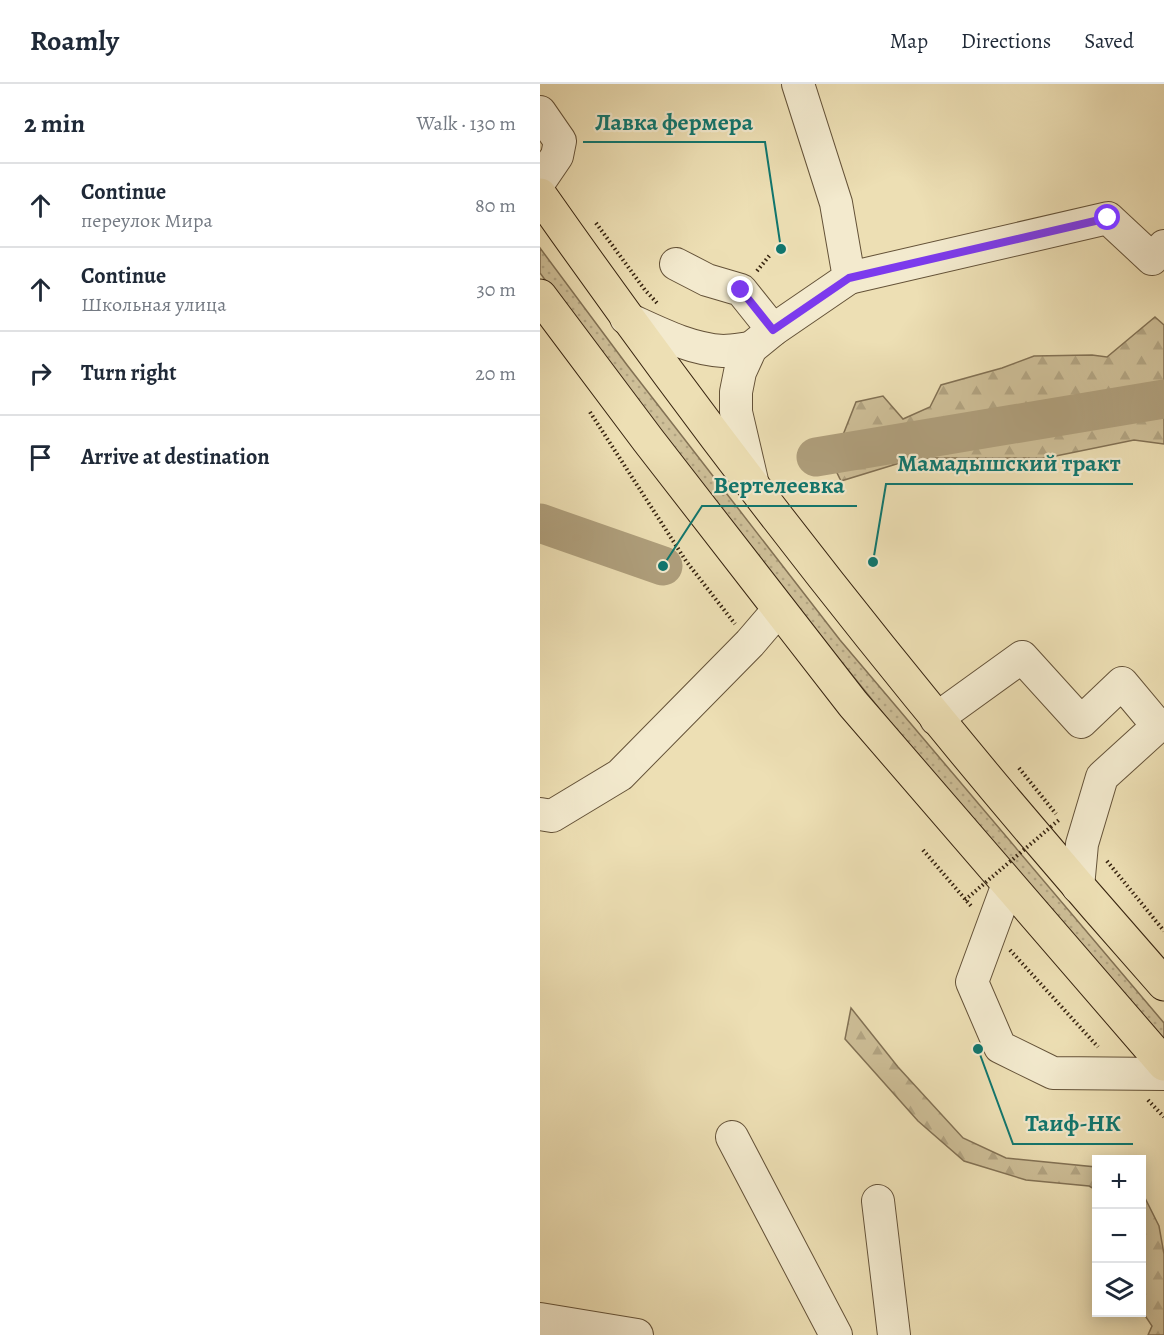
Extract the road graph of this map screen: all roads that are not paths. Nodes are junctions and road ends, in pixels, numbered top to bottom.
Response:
1 (798, 84) edge
2 (540, 112) edge
3 (540, 181) edge
4 (540, 195) edge
5 (1164, 246) edge
6 (676, 264) dead end
7 (849, 278) junction
8 (540, 296) edge
9 (626, 318) junction
10 (762, 339) junction
11 (753, 485) junction
12 (779, 609) junction
13 (936, 719) junction
14 (546, 815) edge
15 (1008, 885) junction
16 (1078, 887) junction
17 (1164, 984) edge
18 (1164, 1064) edge
19 (1164, 1074) edge
20 (732, 1137) dead end
21 (878, 1201) dead end
22 (540, 1319) edge
23 (637, 1335) edge
24 (836, 1335) edge
25 (894, 1335) edge

1 - 7 street
2 - 3 street
4 - 9 main road
5 - 7 street
6 - 10 street
7 - 10 street
8 - 12 main road
9 - 10 street
9 - 11 main road
10 - 11 street
11 - 13 main road
12 - 14 street
12 - 15 main road
13 - 16 main road
13 - 16 street
15 - 18 main road
15 - 19 street
16 - 17 main road
20 - 24 street
21 - 25 street
22 - 23 street

